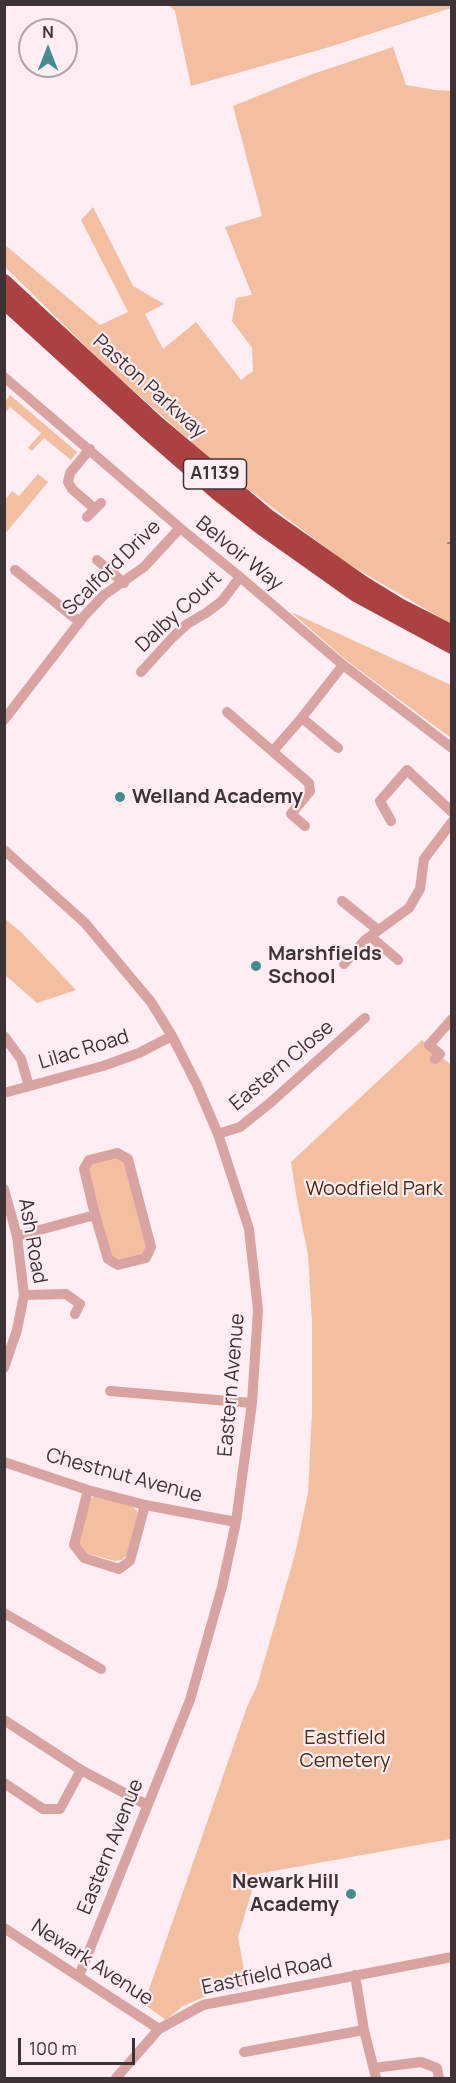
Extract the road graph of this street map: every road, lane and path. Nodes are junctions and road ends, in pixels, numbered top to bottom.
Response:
1 (4, 277) edge
2 (4, 282) edge
3 (4, 301) edge
4 (4, 308) edge
5 (33, 319) junction
6 (6, 382) edge
7 (90, 449) junction
8 (87, 517) dead end
9 (180, 528) junction
10 (97, 560) dead end
11 (15, 570) dead end
12 (240, 577) junction
13 (124, 583) junction
14 (80, 622) junction
15 (452, 633) edge
16 (452, 646) edge
17 (343, 665) junction
18 (141, 672) dead end
19 (227, 712) dead end
20 (302, 718) junction
21 (4, 720) edge
22 (338, 748) dead end
23 (452, 748) edge
24 (273, 751) junction
25 (452, 812) edge
26 (391, 821) dead end
27 (452, 822) edge
28 (305, 826) dead end
29 (4, 850) edge
30 (342, 901) dead end
31 (374, 933) junction
32 (398, 960) dead end
33 (344, 964) dead end
34 (365, 1018) dead end
35 (452, 1019) edge
36 (4, 1036) edge
37 (172, 1036) junction
38 (435, 1059) dead end
39 (29, 1086) junction
40 (4, 1093) edge
41 (218, 1134) junction
42 (4, 1189) edge
43 (95, 1215) junction
44 (17, 1236) junction
45 (24, 1295) junction
46 (75, 1314) dead end
47 (4, 1368) edge
48 (110, 1391) dead end
49 (252, 1403) junction
50 (4, 1462) edge
51 (87, 1490) junction
52 (145, 1505) junction
53 (236, 1522) junction
54 (4, 1612) edge
55 (101, 1669) dead end
56 (4, 1720) edge
57 (81, 1770) junction
58 (4, 1783) edge
59 (147, 1804) junction
60 (4, 1928) edge
61 (452, 1957) edge
62 (79, 1976) junction
63 (355, 1976) junction
64 (159, 2028) junction
65 (364, 2030) junction
66 (244, 2052) dead end
67 (375, 2073) edge
68 (116, 2079) edge
69 (439, 2079) edge

1 - 5 highway, A1139
2 - 5 highway, Paston Parkway / A1139
3 - 5 highway, Paston Parkway / A1139
4 - 5 highway, A1139
5 - 15 highway, Paston Parkway / A1139
5 - 16 highway, Paston Parkway / A1139
6 - 7 street, Belvoir Way
7 - 8 street
7 - 9 street, Belvoir Way
9 - 12 street, Belvoir Way
9 - 13 street, Scalford Drive
10 - 13 street
11 - 14 street
12 - 17 street, Belvoir Way
12 - 18 street, Dalby Court
13 - 14 street, Scalford Drive
14 - 21 street, Scalford Drive
17 - 20 street
17 - 23 street, Belvoir Way
19 - 24 street
20 - 22 street
20 - 24 street
24 - 28 street
25 - 26 street
27 - 31 street
29 - 37 street, Eastern Avenue
30 - 31 street
31 - 32 street
31 - 33 street
34 - 41 street, Eastern Close
35 - 38 street
36 - 39 street
37 - 39 street, Lilac Road
37 - 41 street, Eastern Avenue
39 - 40 street, Lilac Road
41 - 49 street, Eastern Avenue
42 - 44 street, Ash Road
43 - 43 street
43 - 44 street
44 - 45 street, Ash Road
45 - 46 street
45 - 47 street, Ash Road
48 - 49 street
49 - 53 street, Eastern Avenue
50 - 51 street, Chestnut Avenue
51 - 52 street, Chestnut Avenue
51 - 52 street
52 - 53 street, Chestnut Avenue
53 - 59 street, Eastern Avenue
54 - 55 street
56 - 57 street
57 - 58 street
57 - 59 street
59 - 62 street, Eastern Avenue
60 - 62 street, Newark Avenue
61 - 63 street, Eastfield Road
62 - 64 street, Newark Avenue
63 - 64 street, Eastfield Road
63 - 65 street
64 - 68 street, Eastfield Road
65 - 66 street
65 - 67 street
67 - 69 street

